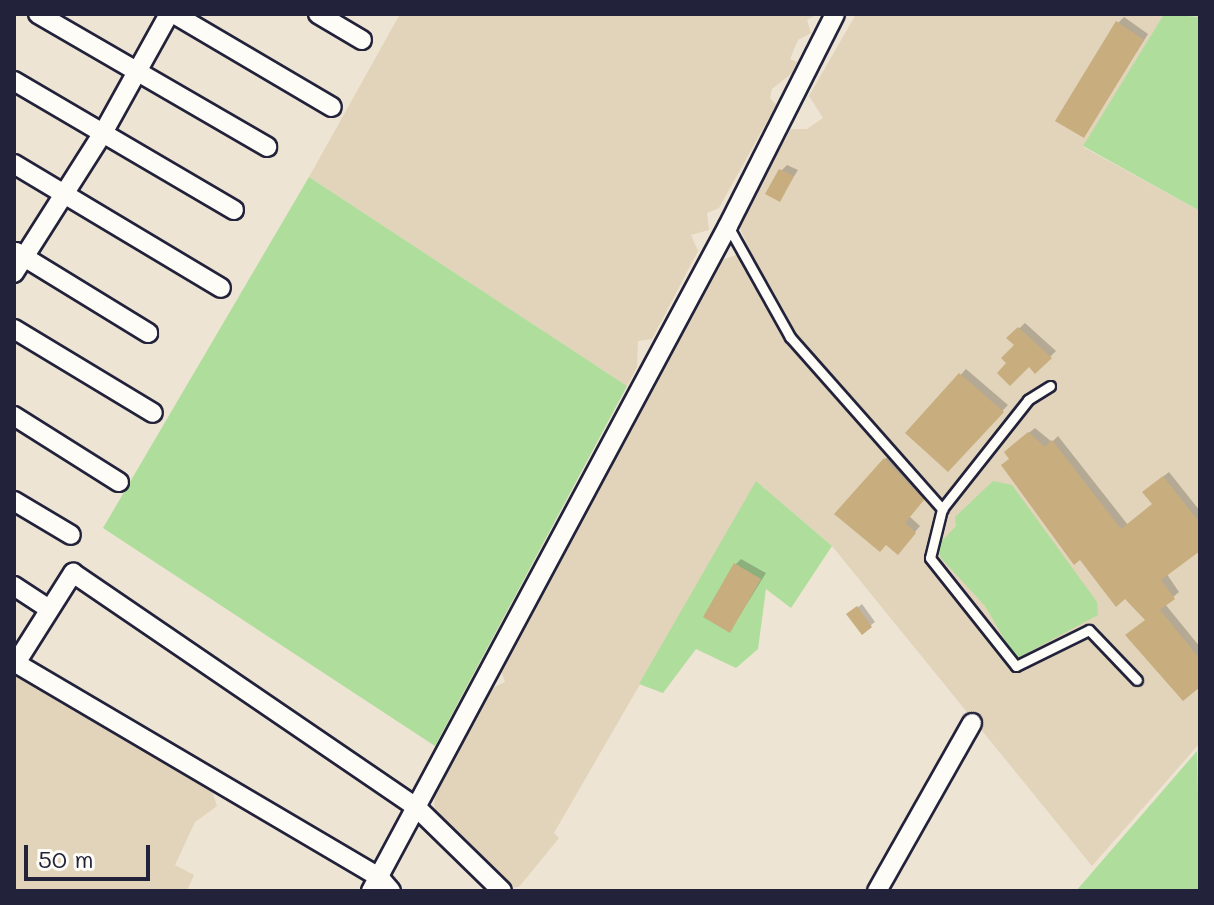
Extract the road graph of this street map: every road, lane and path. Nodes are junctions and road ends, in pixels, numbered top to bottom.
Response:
1 (38, 14) edge
2 (172, 14) edge
3 (318, 14) edge
4 (835, 14) edge
5 (362, 40) dead end
6 (137, 72) junction
7 (14, 81) edge
8 (332, 107) dead end
9 (103, 133) junction
10 (267, 147) dead end
11 (14, 164) edge
12 (66, 193) junction
13 (234, 210) dead end
14 (728, 226) junction
15 (17, 260) edge
16 (221, 288) dead end
17 (14, 329) edge
18 (148, 333) dead end
19 (1050, 386) dead end
20 (153, 413) dead end
21 (14, 416) edge
22 (119, 482) dead end
23 (14, 501) edge
24 (942, 509) junction
25 (71, 535) dead end
26 (14, 586) edge
27 (49, 609) junction
28 (15, 662) edge
29 (1137, 680) dead end
30 (972, 723) dead end
31 (416, 807) junction
32 (375, 884) edge
33 (391, 891) edge
34 (502, 891) edge
35 (877, 891) edge

1 - 6 street
2 - 6 street
2 - 8 street
3 - 5 street
4 - 14 street
6 - 9 street
6 - 10 street
7 - 9 street
9 - 12 street
9 - 13 street
11 - 12 street
12 - 15 street
12 - 16 street
14 - 24 lane
14 - 31 street
15 - 18 street
17 - 20 street
19 - 24 lane
21 - 22 street
23 - 25 street
24 - 29 lane
26 - 27 street
27 - 28 street
27 - 31 street
28 - 32 street
30 - 35 street
31 - 32 street
31 - 34 street
32 - 33 street

